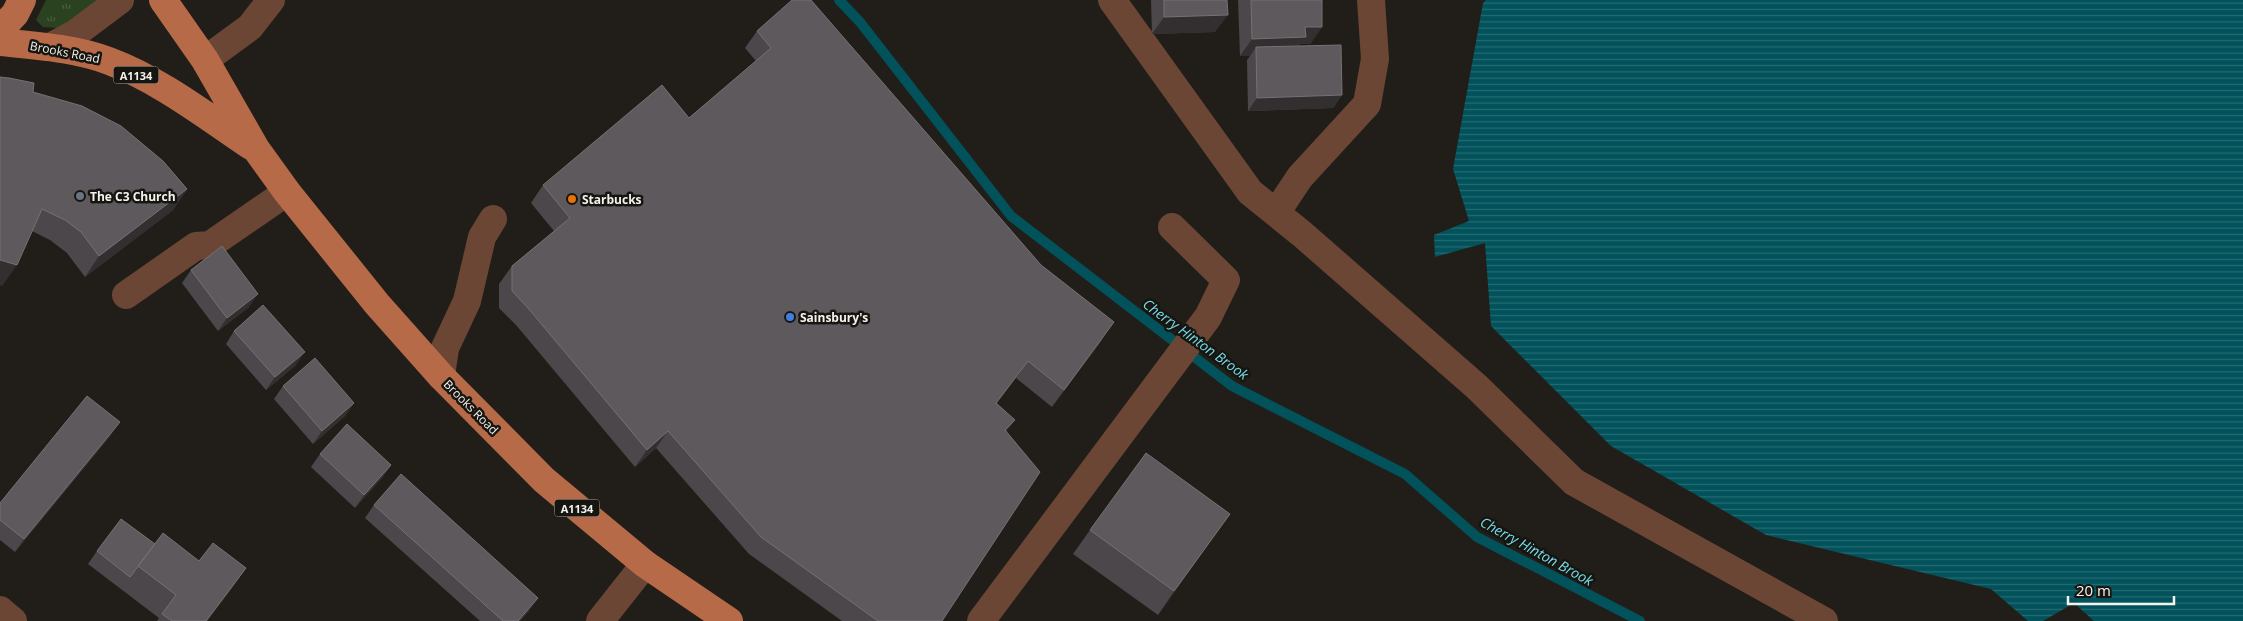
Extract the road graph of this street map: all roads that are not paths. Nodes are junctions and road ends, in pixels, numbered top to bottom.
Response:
1 (22, 0) edge
2 (120, 0) edge
3 (163, 0) edge
4 (271, 0) edge
5 (1112, 0) edge
6 (1371, 0) edge
7 (0, 30) edge
8 (0, 42) edge
9 (50, 47) junction
10 (205, 60) junction
11 (256, 149) junction
12 (287, 192) junction
13 (1276, 213) junction
14 (493, 219) dead end
15 (1172, 228) dead end
16 (126, 295) dead end
17 (441, 376) junction
18 (645, 564) junction
19 (0, 610) edge
20 (13, 621) edge
21 (600, 621) edge
22 (729, 621) edge
23 (981, 621) edge
24 (1824, 621) edge

1 - 7 main road
2 - 9 street
3 - 10 main road, Brooks Road / A1134
4 - 10 street
5 - 13 street
6 - 13 street
8 - 9 main road, Brooks Road / A1134
9 - 11 main road, Brooks Road / A1134
10 - 11 main road, Brooks Road / A1134
11 - 12 main road, Brooks Road / A1134
12 - 16 street
12 - 17 main road, Brooks Road / A1134
13 - 24 street
14 - 17 street
15 - 23 street
17 - 18 main road, Brooks Road / A1134
18 - 21 street
18 - 22 main road, Brooks Road / A1134
19 - 20 street

